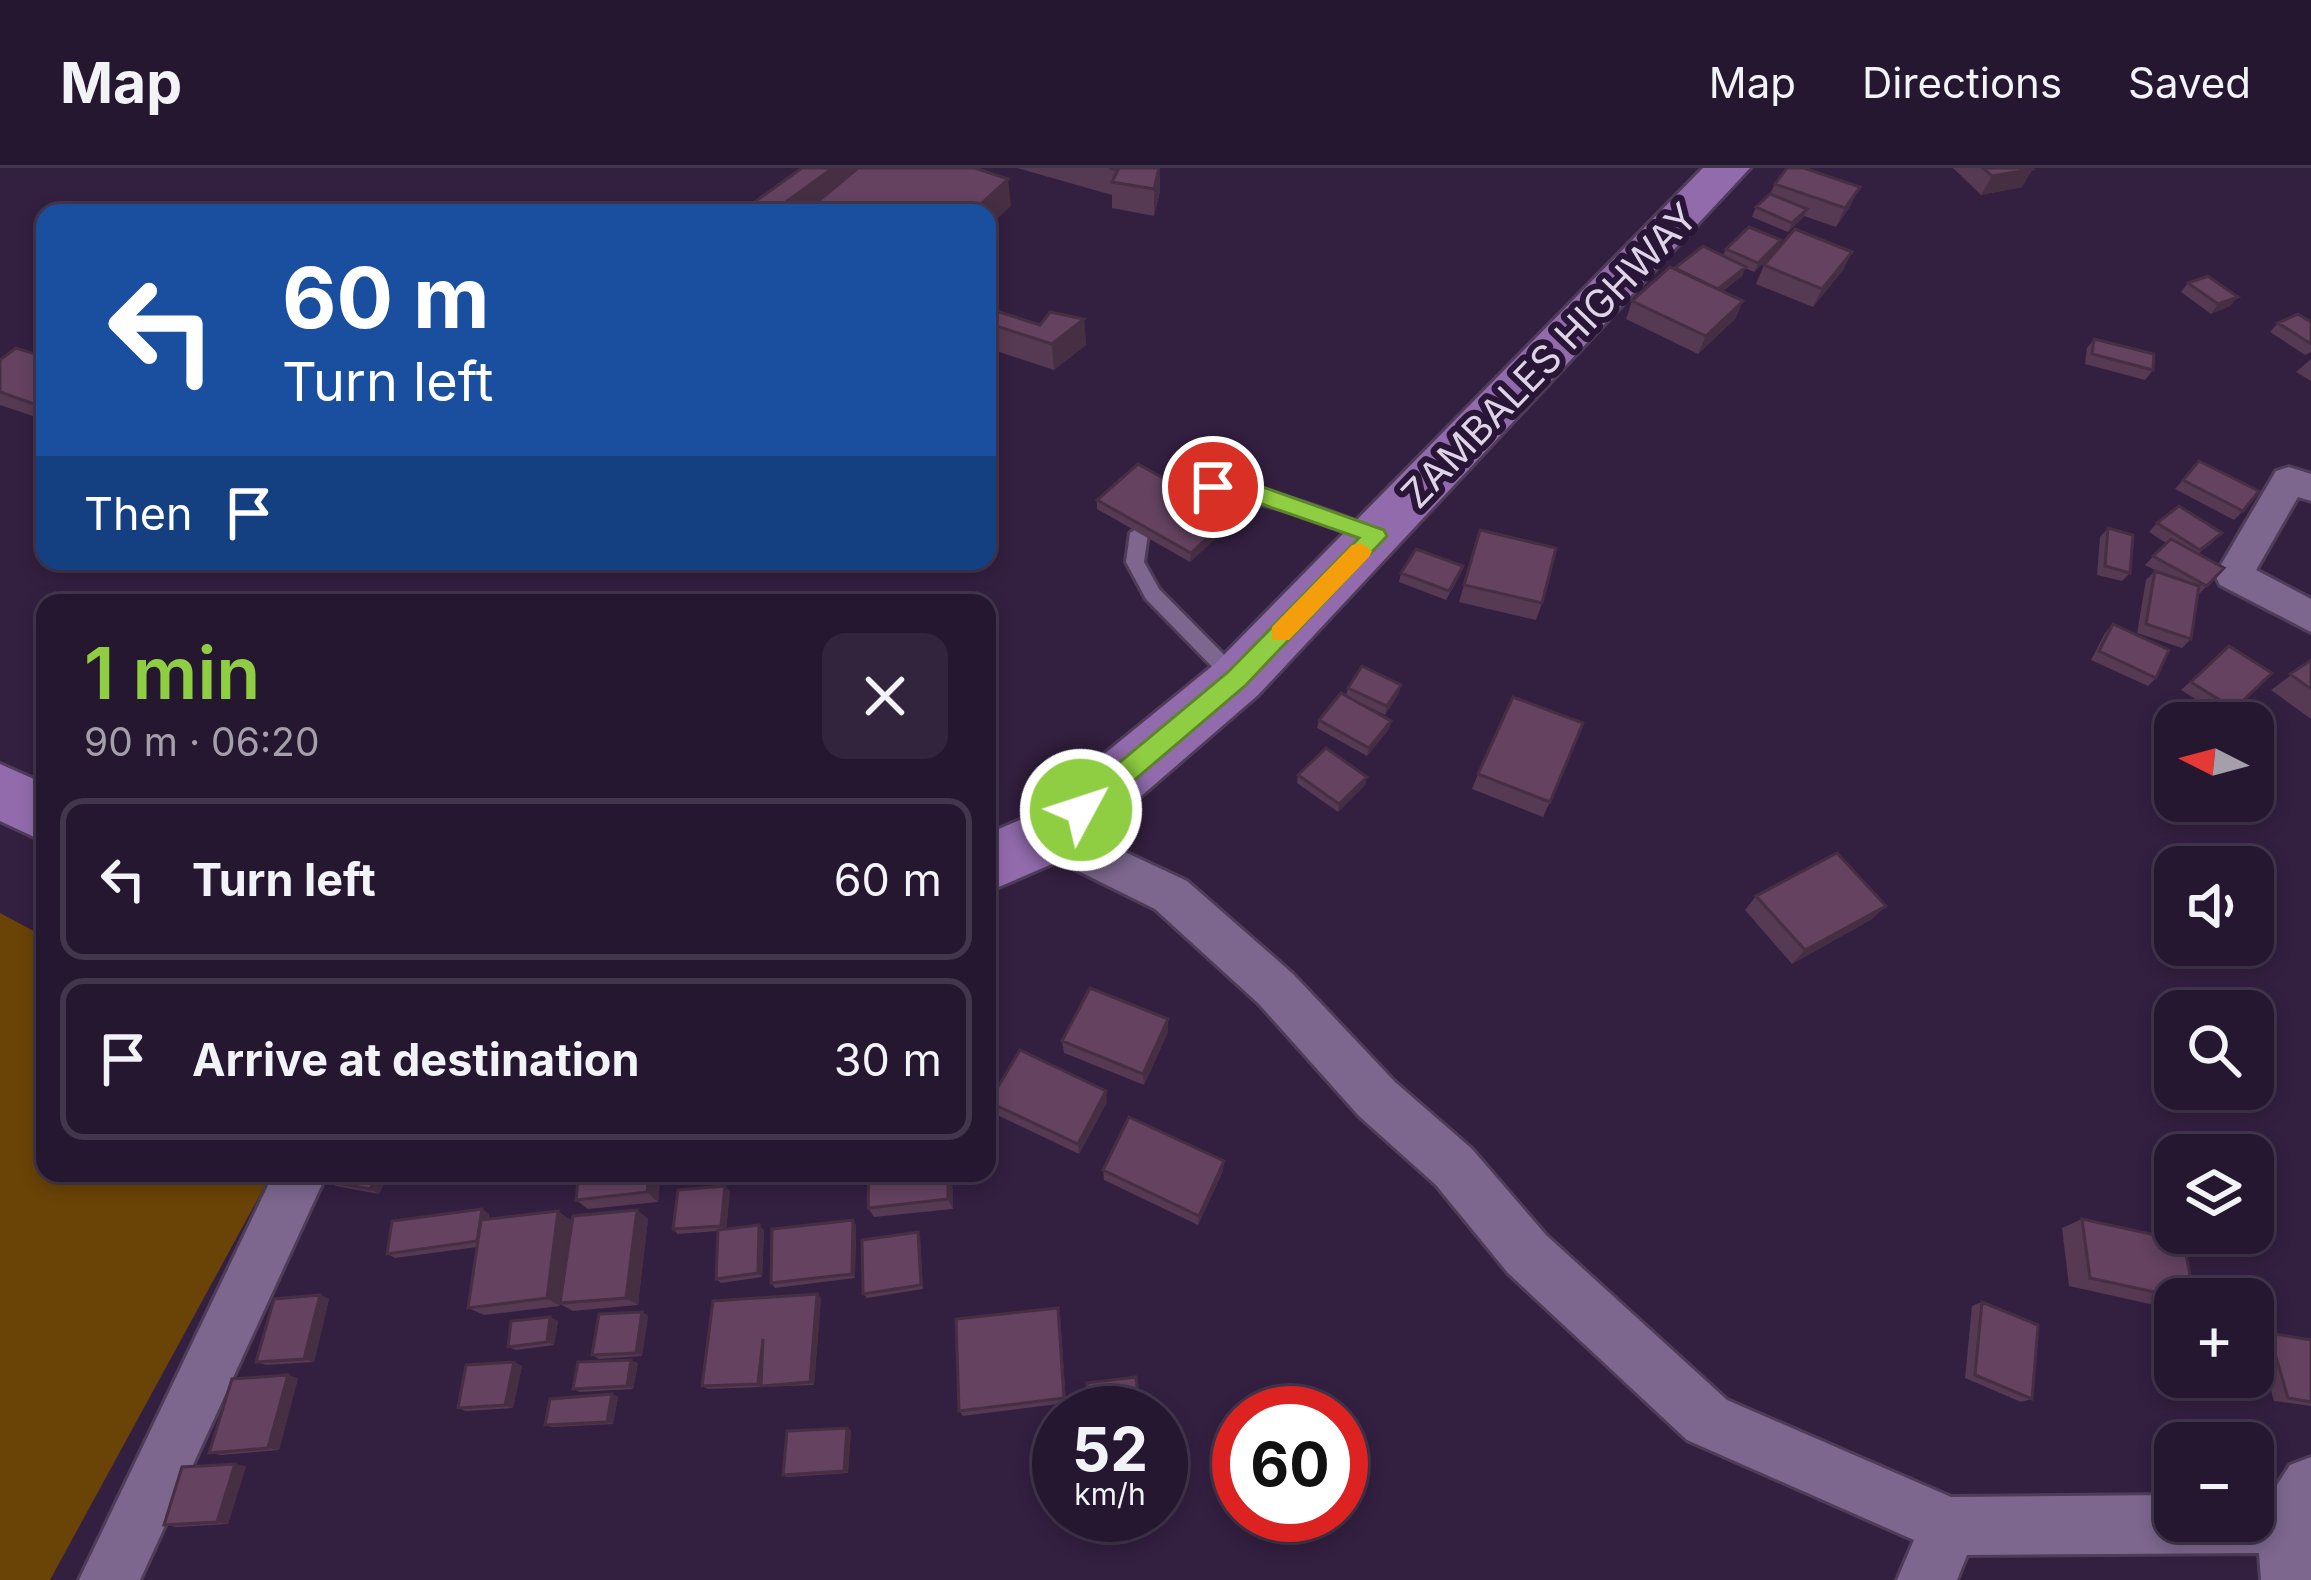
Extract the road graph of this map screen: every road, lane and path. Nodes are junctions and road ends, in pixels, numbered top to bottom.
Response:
1 (1728, 168) edge
2 (2311, 488) edge
3 (1179, 494) edge
4 (1139, 533) edge
5 (1376, 536) junction
6 (2311, 617) edge
7 (1237, 679) junction
8 (0, 790) edge
9 (36, 810) edge
10 (1050, 836) junction
11 (996, 860) edge
12 (297, 1182) edge
13 (1950, 1526) junction
14 (2300, 1529) edge
15 (110, 1580) edge
16 (1927, 1580) edge

1 - 5 main road, ZAMBALES HIGHWAY
2 - 6 street
3 - 5 lane
4 - 7 lane
5 - 7 main road, ZAMBALES HIGHWAY
7 - 10 main road, ZAMBALES HIGHWAY
8 - 9 main road
10 - 11 main road, ZAMBALES HIGHWAY
10 - 13 street
12 - 15 street
13 - 14 street
13 - 16 street

